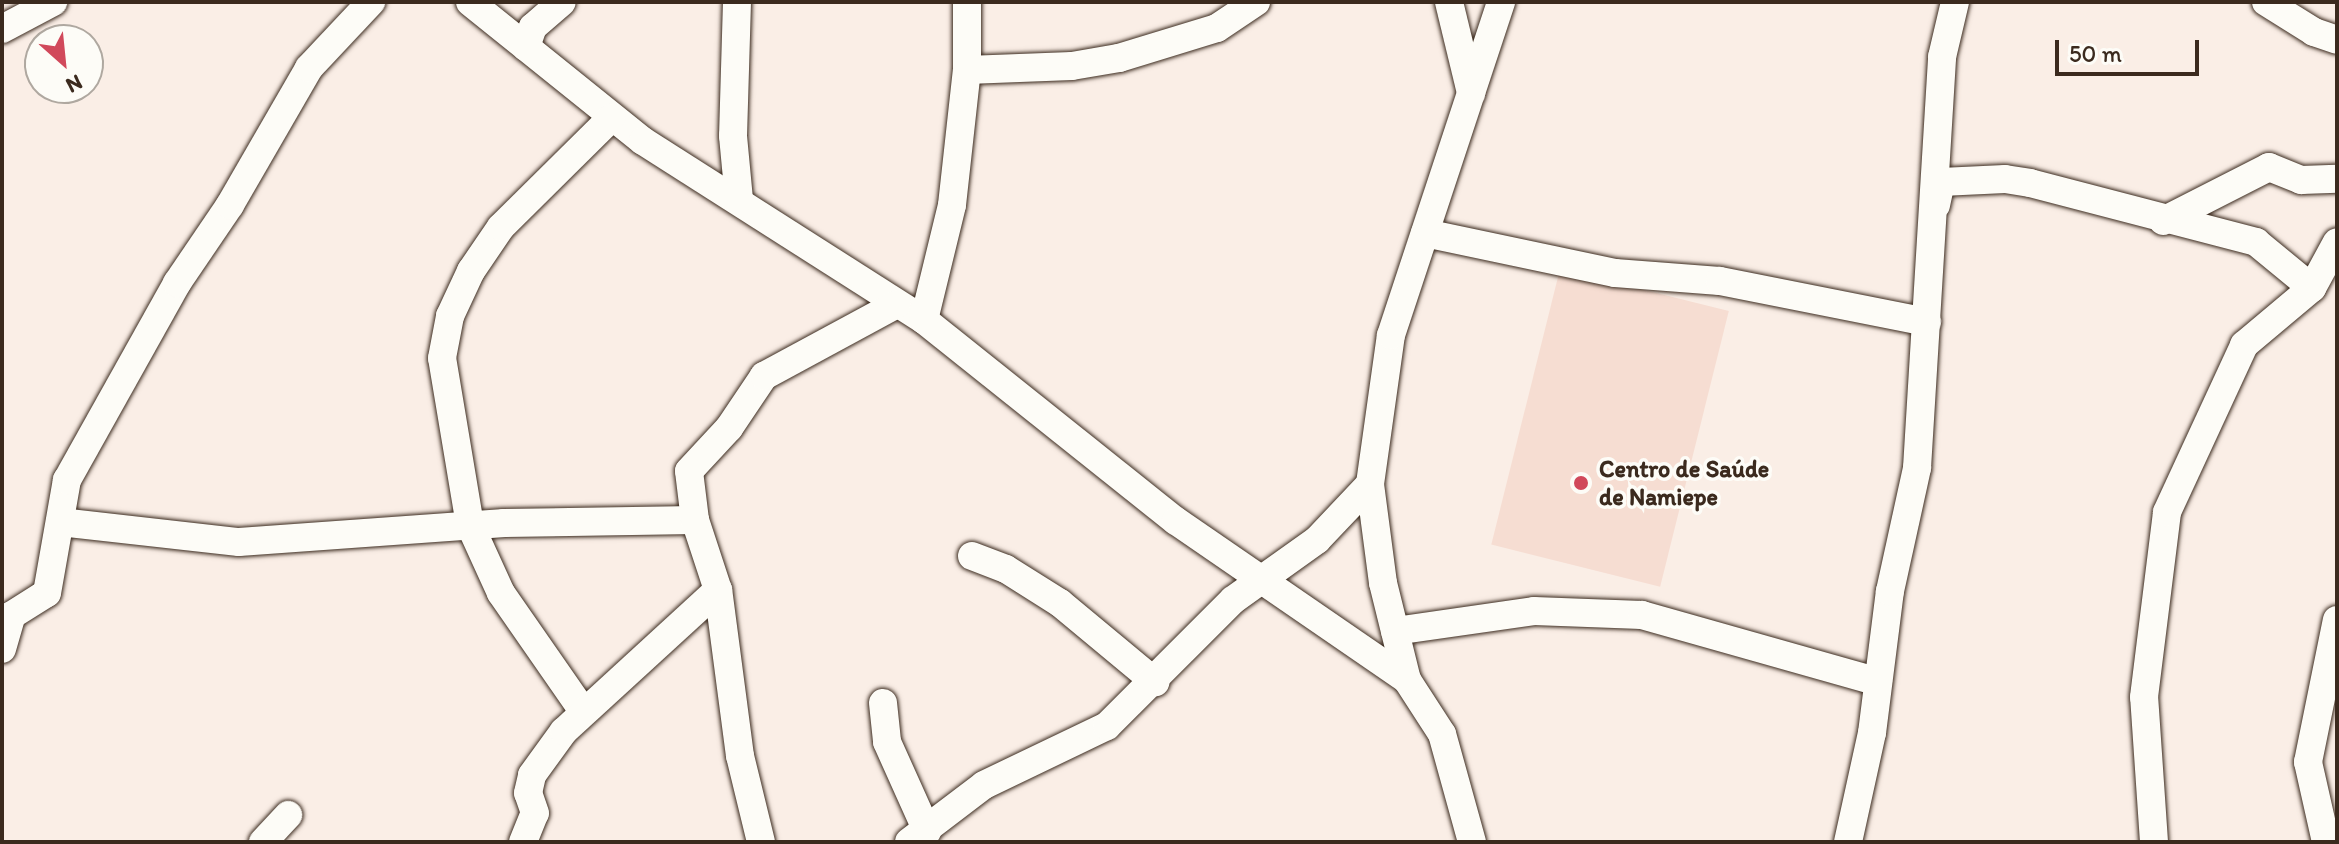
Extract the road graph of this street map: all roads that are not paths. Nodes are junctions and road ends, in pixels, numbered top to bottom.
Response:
1 (53, 2) edge
2 (371, 2) edge
3 (470, 2) edge
4 (562, 2) edge
5 (737, 2) edge
6 (967, 2) edge
7 (1256, 2) edge
8 (1449, 2) edge
9 (1501, 2) edge
10 (1955, 2) edge
11 (2266, 2) edge
12 (2, 29) edge
13 (2337, 40) edge
14 (526, 47) junction
15 (967, 70) junction
16 (1471, 93) junction
17 (611, 118) junction
18 (2337, 179) edge
19 (739, 199) junction
20 (1933, 219) junction
21 (2163, 221) junction
22 (1425, 233) junction
23 (2337, 242) edge
24 (2312, 288) junction
25 (897, 304) junction
26 (924, 320) junction
27 (1927, 322) junction
28 (1370, 484) junction
29 (695, 520) junction
30 (60, 522) junction
31 (470, 525) junction
32 (972, 556) dead end
33 (1256, 579) junction
34 (718, 590) junction
35 (2337, 620) edge
36 (1395, 631) junction
37 (2, 649) edge
38 (1407, 680) junction
39 (1155, 682) junction
40 (1878, 682) junction
41 (883, 703) dead end
42 (583, 711) junction
43 (288, 815) dead end
44 (918, 836) edge
45 (263, 842) edge
46 (523, 842) edge
47 (761, 842) edge
48 (1472, 842) edge
49 (1848, 842) edge
50 (2154, 842) edge
51 (2326, 842) edge

1 - 12 street
2 - 30 street
3 - 14 street
4 - 14 street
5 - 19 street
6 - 15 street
7 - 15 street
8 - 16 street
9 - 16 street
10 - 20 street
11 - 13 street
14 - 17 street
15 - 26 street
16 - 22 street
17 - 19 street
17 - 31 street
18 - 21 street
19 - 25 street
20 - 21 street
20 - 27 street
21 - 24 street
22 - 27 street
22 - 28 street
23 - 24 street
24 - 50 street
25 - 26 street
25 - 29 street
26 - 33 street
27 - 40 street
28 - 33 street
28 - 36 street
29 - 31 street
29 - 34 street
30 - 31 street
30 - 37 street
31 - 42 street
32 - 39 street
33 - 38 street
33 - 39 street
34 - 42 street
34 - 47 street
35 - 51 street
36 - 38 street
36 - 40 street
38 - 48 street
39 - 44 street
40 - 49 street
41 - 44 street
42 - 46 street
43 - 45 street

